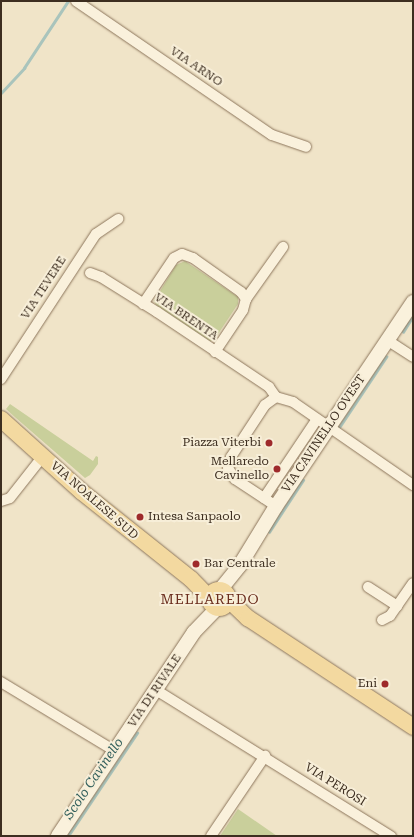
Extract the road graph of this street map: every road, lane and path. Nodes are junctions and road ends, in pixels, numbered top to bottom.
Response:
1 (78, 2) edge
2 (306, 147) dead end
3 (118, 219) dead end
4 (283, 247) dead end
5 (90, 273) dead end
6 (246, 300) junction
7 (413, 302) edge
8 (143, 304) junction
9 (387, 340) junction
10 (215, 352) junction
11 (413, 357) edge
12 (1, 379) edge
13 (276, 398) junction
14 (1, 419) edge
15 (317, 419) junction
16 (329, 428) junction
17 (43, 456) junction
18 (413, 485) edge
19 (264, 498) junction
20 (1, 501) edge
21 (276, 506) junction
22 (413, 583) edge
23 (368, 587) dead end
24 (219, 599) junction
25 (397, 606) junction
26 (382, 620) dead end
27 (1, 682) edge
28 (156, 690) junction
29 (413, 727) edge
30 (115, 752) junction
31 (265, 756) junction
32 (58, 836) edge
33 (211, 836) edge
34 (391, 836) edge

1 - 2 street, VIA ARNO
3 - 12 street, VIA TEVERE
4 - 6 street, VIA BRENTA
5 - 8 street, VIA BRENTA
6 - 8 street, VIA BRENTA
6 - 10 street, VIA BRENTA
7 - 9 street, VIA CAVINELLO OVEST
8 - 10 street, VIA BRENTA
9 - 11 street
9 - 16 street, VIA CAVINELLO OVEST
10 - 13 street, VIA BRENTA
13 - 15 street
13 - 19 street
14 - 17 main road, VIA NOALESE SUD
15 - 16 street
15 - 19 street
16 - 18 street
16 - 21 street, VIA CAVINELLO OVEST
17 - 20 street
17 - 24 main road, VIA NOALESE SUD
19 - 21 street
21 - 24 street, VIA CAVINELLO OVEST
22 - 25 street
23 - 25 street
24 - 28 street, VIA DI RIVALE
24 - 29 main road
25 - 26 street
27 - 30 street
28 - 30 street, VIA DI RIVALE
28 - 31 street, VIA PEROSI
30 - 32 street, VIA DI RIVALE
31 - 33 street
31 - 34 street, VIA PEROSI

